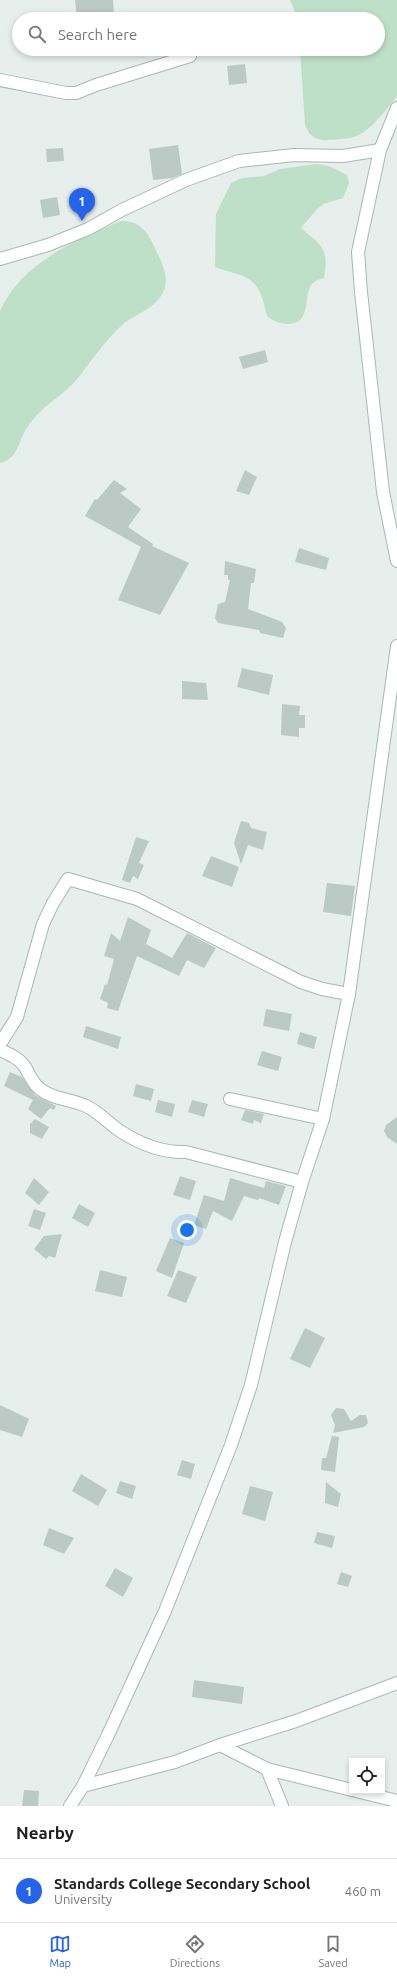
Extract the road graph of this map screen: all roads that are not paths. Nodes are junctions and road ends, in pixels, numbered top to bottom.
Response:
1 (190, 56) dead end
2 (0, 80) edge
3 (397, 108) edge
4 (380, 150) junction
5 (0, 259) edge
6 (397, 561) edge
7 (397, 646) edge
8 (349, 994) junction
9 (0, 1044) edge
10 (0, 1050) edge
11 (230, 1099) dead end
12 (323, 1119) junction
13 (302, 1182) junction
14 (397, 1683) edge
15 (220, 1745) junction
16 (267, 1769) junction
17 (83, 1786) junction
18 (349, 1789) edge
19 (368, 1794) edge
20 (397, 1801) edge
21 (70, 1806) edge
22 (282, 1806) edge

1 - 2 street
3 - 4 street
4 - 5 street
4 - 6 street
7 - 8 street
8 - 9 street
8 - 12 street
10 - 13 street
11 - 12 street
12 - 13 street
13 - 17 street
14 - 15 street
15 - 16 street
15 - 17 street
16 - 18 street
16 - 22 street
17 - 21 street
19 - 20 street

